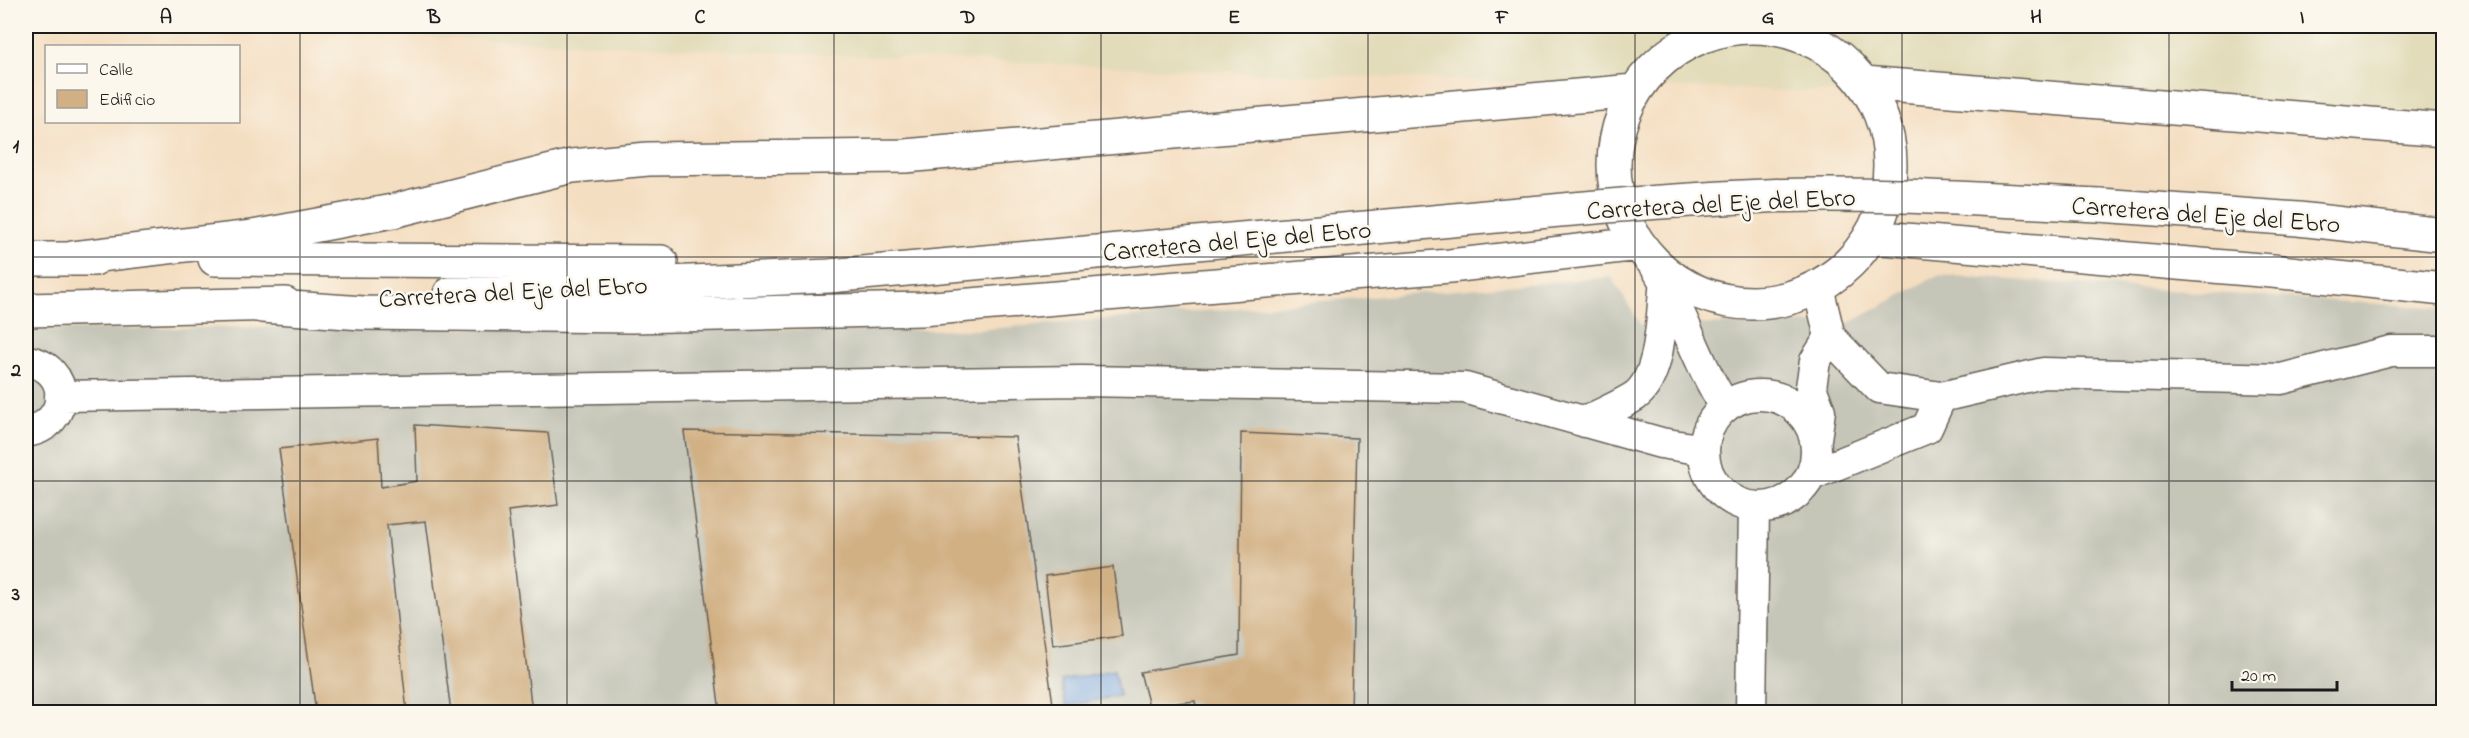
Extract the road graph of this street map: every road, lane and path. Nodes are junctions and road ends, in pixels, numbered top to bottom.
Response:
1 (1864, 83) junction
2 (1634, 91) junction
3 (2444, 130) edge
4 (2444, 235) edge
5 (1870, 237) junction
6 (73, 258) junction
7 (26, 259) edge
8 (999, 261) junction
9 (1652, 262) junction
10 (1818, 287) junction
11 (2444, 289) edge
12 (262, 306) junction
13 (26, 310) edge
14 (1830, 337) junction
15 (2444, 351) edge
16 (26, 362) edge
17 (60, 396) junction
18 (1941, 397) junction
19 (1725, 406) junction
20 (1585, 422) junction
21 (26, 432) edge
22 (1815, 442) junction
23 (1704, 450) junction
24 (1811, 475) junction
25 (1754, 507) junction
26 (1750, 712) edge

1 - 2 main road
1 - 3 main road
1 - 5 main road
2 - 6 main road
2 - 9 main road
4 - 8 main road, Carretera del Eje del Ebro, bridge
5 - 10 main road
5 - 11 main road
6 - 7 main road, Carretera del Eje del Ebro
6 - 8 main road, Carretera del Eje del Ebro
8 - 12 main road, Carretera del Eje del Ebro
9 - 10 main road
9 - 12 main road
9 - 19 street
9 - 20 street
10 - 14 street
12 - 13 main road, Carretera del Eje del Ebro
14 - 18 street
14 - 22 street
15 - 18 street
16 - 17 street
17 - 20 street
17 - 21 street
18 - 24 street
19 - 22 street
19 - 23 street
20 - 23 street
22 - 24 street
23 - 25 street
24 - 25 street
25 - 26 street

